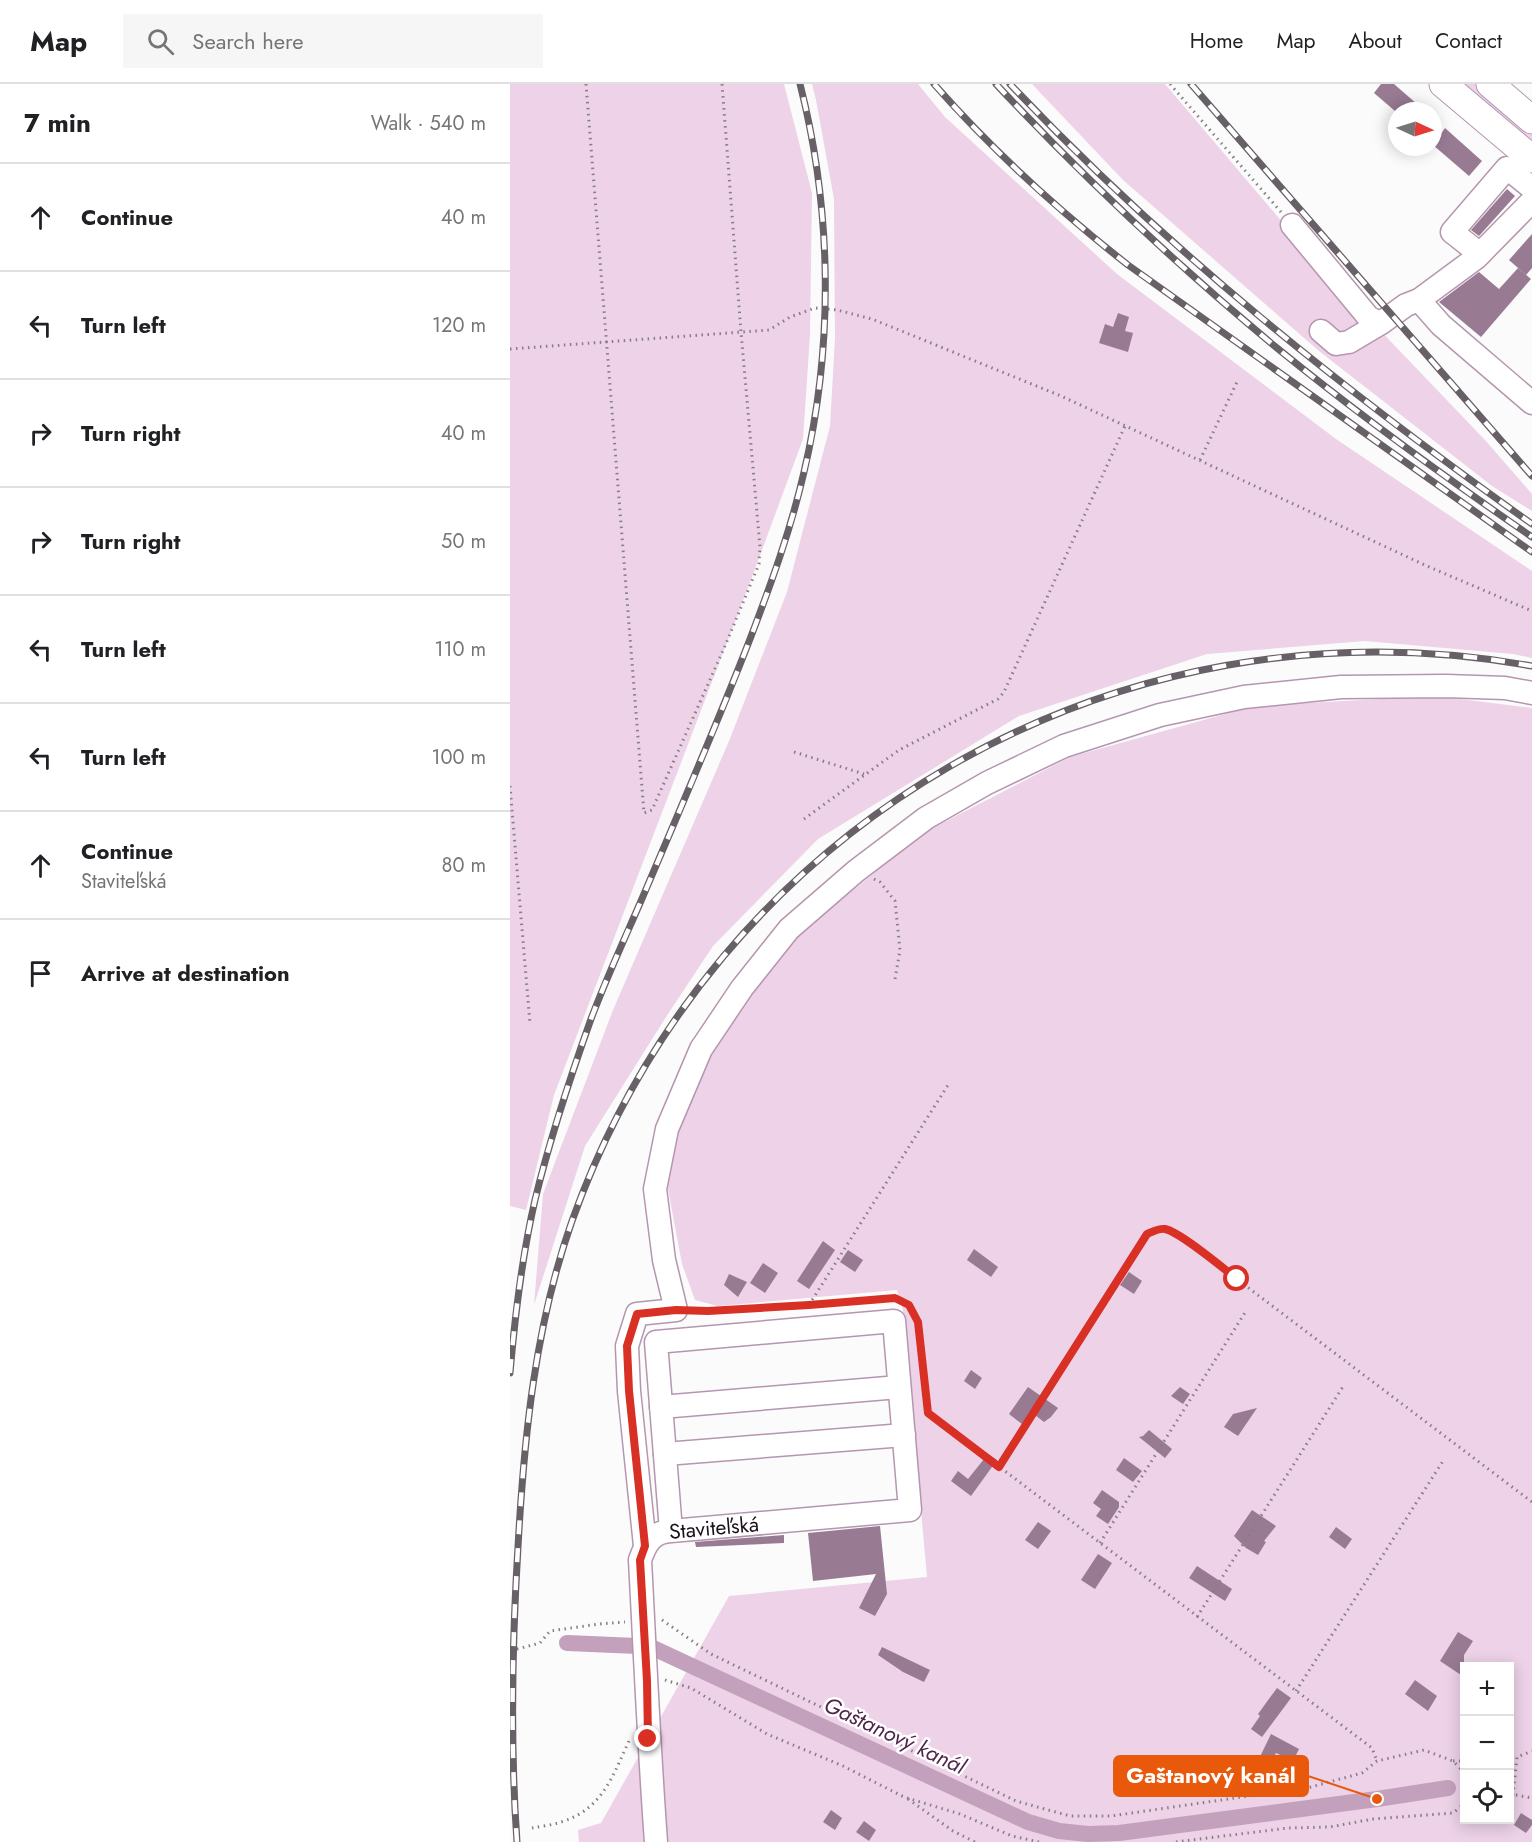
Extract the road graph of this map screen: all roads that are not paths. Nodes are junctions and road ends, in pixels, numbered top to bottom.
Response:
1 (1443, 84) edge
2 (1490, 84) edge
3 (1532, 120) edge
4 (1532, 159) edge
5 (1532, 188) edge
6 (1532, 201) edge
7 (1292, 225) road end
8 (1480, 254) junction
9 (1419, 300) junction
10 (1381, 323) junction
11 (1321, 331) dead end
12 (1532, 403) edge
13 (1532, 693) edge
14 (899, 1387) junction
15 (661, 1407) junction
16 (904, 1435) junction
17 (665, 1454) junction
18 (671, 1531) junction
19 (645, 1546) junction
20 (656, 1842) edge

1 - 4 main road
2 - 3 main road
5 - 8 lane
6 - 8 lane
7 - 10 lane
8 - 9 lane
9 - 10 lane
9 - 12 lane
10 - 11 lane
13 - 19 lane
14 - 15 lane
14 - 15 lane
14 - 16 lane
15 - 17 lane
16 - 17 lane
16 - 18 lane, Staviteľská
17 - 18 lane
18 - 19 lane, Staviteľská
19 - 20 lane, Staviteľská

